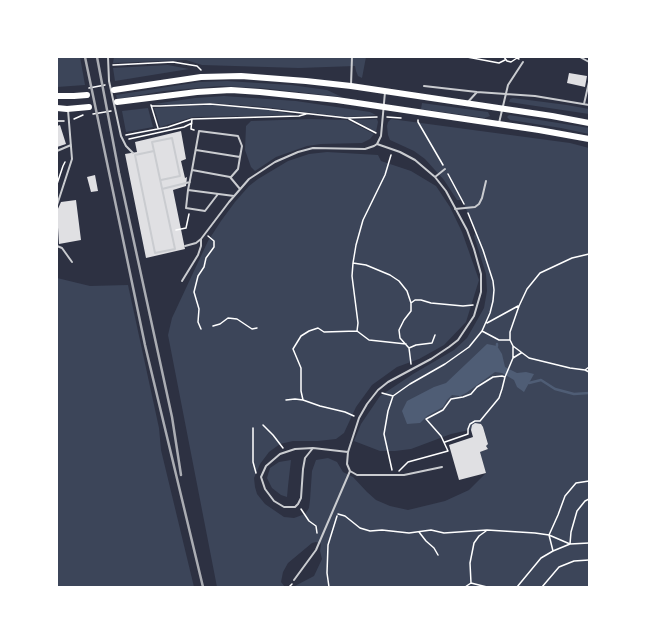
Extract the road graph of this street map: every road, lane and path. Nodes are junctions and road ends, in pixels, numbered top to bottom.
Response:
1 (108, 57) edge
2 (352, 57) edge
3 (467, 57) edge
4 (504, 57) edge
5 (580, 57) edge
6 (505, 60) junction
7 (523, 62) joint
8 (589, 62) edge
9 (109, 66) junction
10 (201, 70) dead end
11 (589, 82) edge
12 (351, 86) junction
13 (424, 86) dead end
14 (114, 90) dead end
15 (385, 91) junction
16 (477, 92) junction
17 (506, 94) junction
18 (87, 95) dead end
19 (57, 96) edge
20 (117, 102) dead end
21 (466, 104) junction
22 (584, 104) junction
23 (589, 105) edge
24 (89, 107) dead end
25 (57, 108) edge
26 (384, 108) junction
27 (68, 109) junction
28 (502, 109) junction
29 (114, 110) dead end
30 (92, 114) dead end
31 (308, 114) junction
32 (192, 119) junction
33 (418, 119) dead end
34 (192, 123) junction
35 (589, 123) edge
36 (499, 124) junction
37 (158, 129) junction
38 (195, 130) dead end
39 (121, 136) junction
40 (381, 136) junction
41 (589, 139) edge
42 (123, 141) junction
43 (70, 144) junction
44 (377, 144) junction
45 (393, 149) junction
46 (196, 150) junction
47 (57, 151) edge
48 (154, 151) junction
49 (133, 153) dead end
50 (240, 157) junction
51 (445, 169) junction
52 (192, 170) junction
53 (230, 177) junction
54 (435, 177) junction
55 (161, 180) junction
56 (486, 181) dead end
57 (190, 182) junction
58 (162, 189) junction
59 (240, 189) junction
60 (188, 190) junction
61 (218, 194) junction
62 (234, 196) junction
63 (57, 205) edge
64 (465, 208) junction
65 (190, 209) junction
66 (455, 209) junction
67 (181, 229) dead end
68 (206, 233) junction
69 (201, 239) junction
70 (57, 246) edge
71 (185, 246) dead end
72 (589, 254) edge
73 (72, 262) dead end
74 (353, 263) junction
75 (182, 281) dead end
76 (411, 303) junction
77 (479, 303) junction
78 (519, 306) junction
79 (486, 323) junction
80 (214, 326) dead end
81 (257, 328) dead end
82 (201, 329) dead end
83 (357, 331) junction
84 (482, 331) junction
85 (435, 335) dead end
86 (510, 340) junction
87 (406, 344) junction
88 (513, 346) junction
89 (409, 348) junction
90 (521, 353) junction
91 (513, 358) junction
92 (411, 363) dead end
93 (589, 367) edge
94 (585, 370) junction
95 (589, 372) edge
96 (505, 377) junction
97 (378, 390) junction
98 (394, 396) junction
99 (286, 400) dead end
100 (303, 400) junction
101 (359, 418) junction
102 (263, 425) dead end
103 (253, 428) dead end
104 (445, 442) junction
105 (313, 448) junction
106 (285, 451) junction
107 (348, 452) junction
108 (442, 467) dead end
109 (350, 471) junction
110 (393, 475) junction
111 (397, 476) junction
112 (261, 477) junction
113 (589, 481) edge
114 (589, 499) edge
115 (298, 504) junction
116 (487, 530) junction
117 (419, 532) junction
118 (549, 535) junction
119 (322, 539) junction
120 (589, 543) edge
121 (570, 544) junction
122 (328, 545) junction
123 (553, 551) junction
124 (438, 555) dead end
125 (589, 560) edge
126 (294, 580) dead end
127 (471, 583) junction
128 (329, 587) edge
129 (465, 587) edge
130 (486, 587) edge
131 (517, 587) edge
132 (542, 587) edge

1 - 9 lane
2 - 12 lane
3 - 6 path
4 - 6 path
5 - 8 lane
6 - 7 path
7 - 17 lane
9 - 10 path
9 - 39 lane
11 - 22 lane
12 - 14 highway
12 - 15 highway
13 - 16 lane
15 - 21 highway
15 - 26 lane
16 - 17 lane
16 - 21 lane
17 - 22 lane
17 - 28 lane
18 - 19 highway
20 - 26 highway
21 - 28 highway
22 - 23 lane
24 - 27 highway
25 - 27 highway
26 - 36 highway
26 - 40 lane
27 - 43 lane
28 - 35 highway
28 - 36 lane
29 - 30 path
31 - 32 path
31 - 37 path
31 - 40 path
32 - 34 path
32 - 37 path
33 - 51 path
34 - 38 path
34 - 42 path
36 - 41 highway
37 - 39 path
39 - 42 lane
40 - 44 lane
42 - 49 lane
43 - 47 lane
43 - 63 lane
44 - 45 lane
44 - 59 lane
45 - 54 lane
45 - 74 path
46 - 50 lane
46 - 50 lane
46 - 52 lane
48 - 55 lane
48 - 55 lane
48 - 58 lane
50 - 53 lane
51 - 54 lane
51 - 64 path
52 - 53 lane
52 - 57 lane
53 - 59 lane
54 - 66 lane
55 - 58 lane
56 - 64 lane
57 - 58 lane
57 - 60 lane
59 - 62 lane
60 - 61 lane
60 - 65 lane
61 - 62 lane
61 - 65 lane
62 - 68 lane
64 - 66 lane
64 - 79 path
65 - 67 path
66 - 77 lane
68 - 69 lane
68 - 82 path
69 - 71 lane
69 - 75 lane
70 - 73 lane
72 - 78 path
74 - 76 path
74 - 83 path
76 - 77 path
76 - 87 path
77 - 97 lane
78 - 79 path
78 - 86 path
79 - 84 path
80 - 81 path
83 - 87 path
83 - 100 path
84 - 86 path
84 - 98 path
85 - 89 path
86 - 88 path
87 - 89 path
88 - 90 path
88 - 91 path
89 - 92 path
90 - 91 path
90 - 94 path
91 - 96 path
93 - 94 path
94 - 95 path
96 - 104 path
96 - 104 path
97 - 98 path
97 - 101 lane
98 - 110 path
99 - 100 path
100 - 101 path
101 - 107 lane
102 - 106 path
103 - 112 path
104 - 111 path
105 - 106 lane
105 - 107 lane
105 - 115 lane
106 - 112 lane
107 - 109 lane
108 - 111 lane
109 - 110 lane
109 - 119 lane
110 - 111 lane
112 - 115 lane
113 - 118 path
114 - 121 path
115 - 119 path
116 - 117 path
116 - 118 path
116 - 127 path
117 - 122 path
117 - 124 path
118 - 121 path
118 - 123 path
119 - 122 path
119 - 126 lane
120 - 121 path
121 - 123 path
122 - 128 path
123 - 131 path
125 - 132 path
127 - 129 path
127 - 130 path

